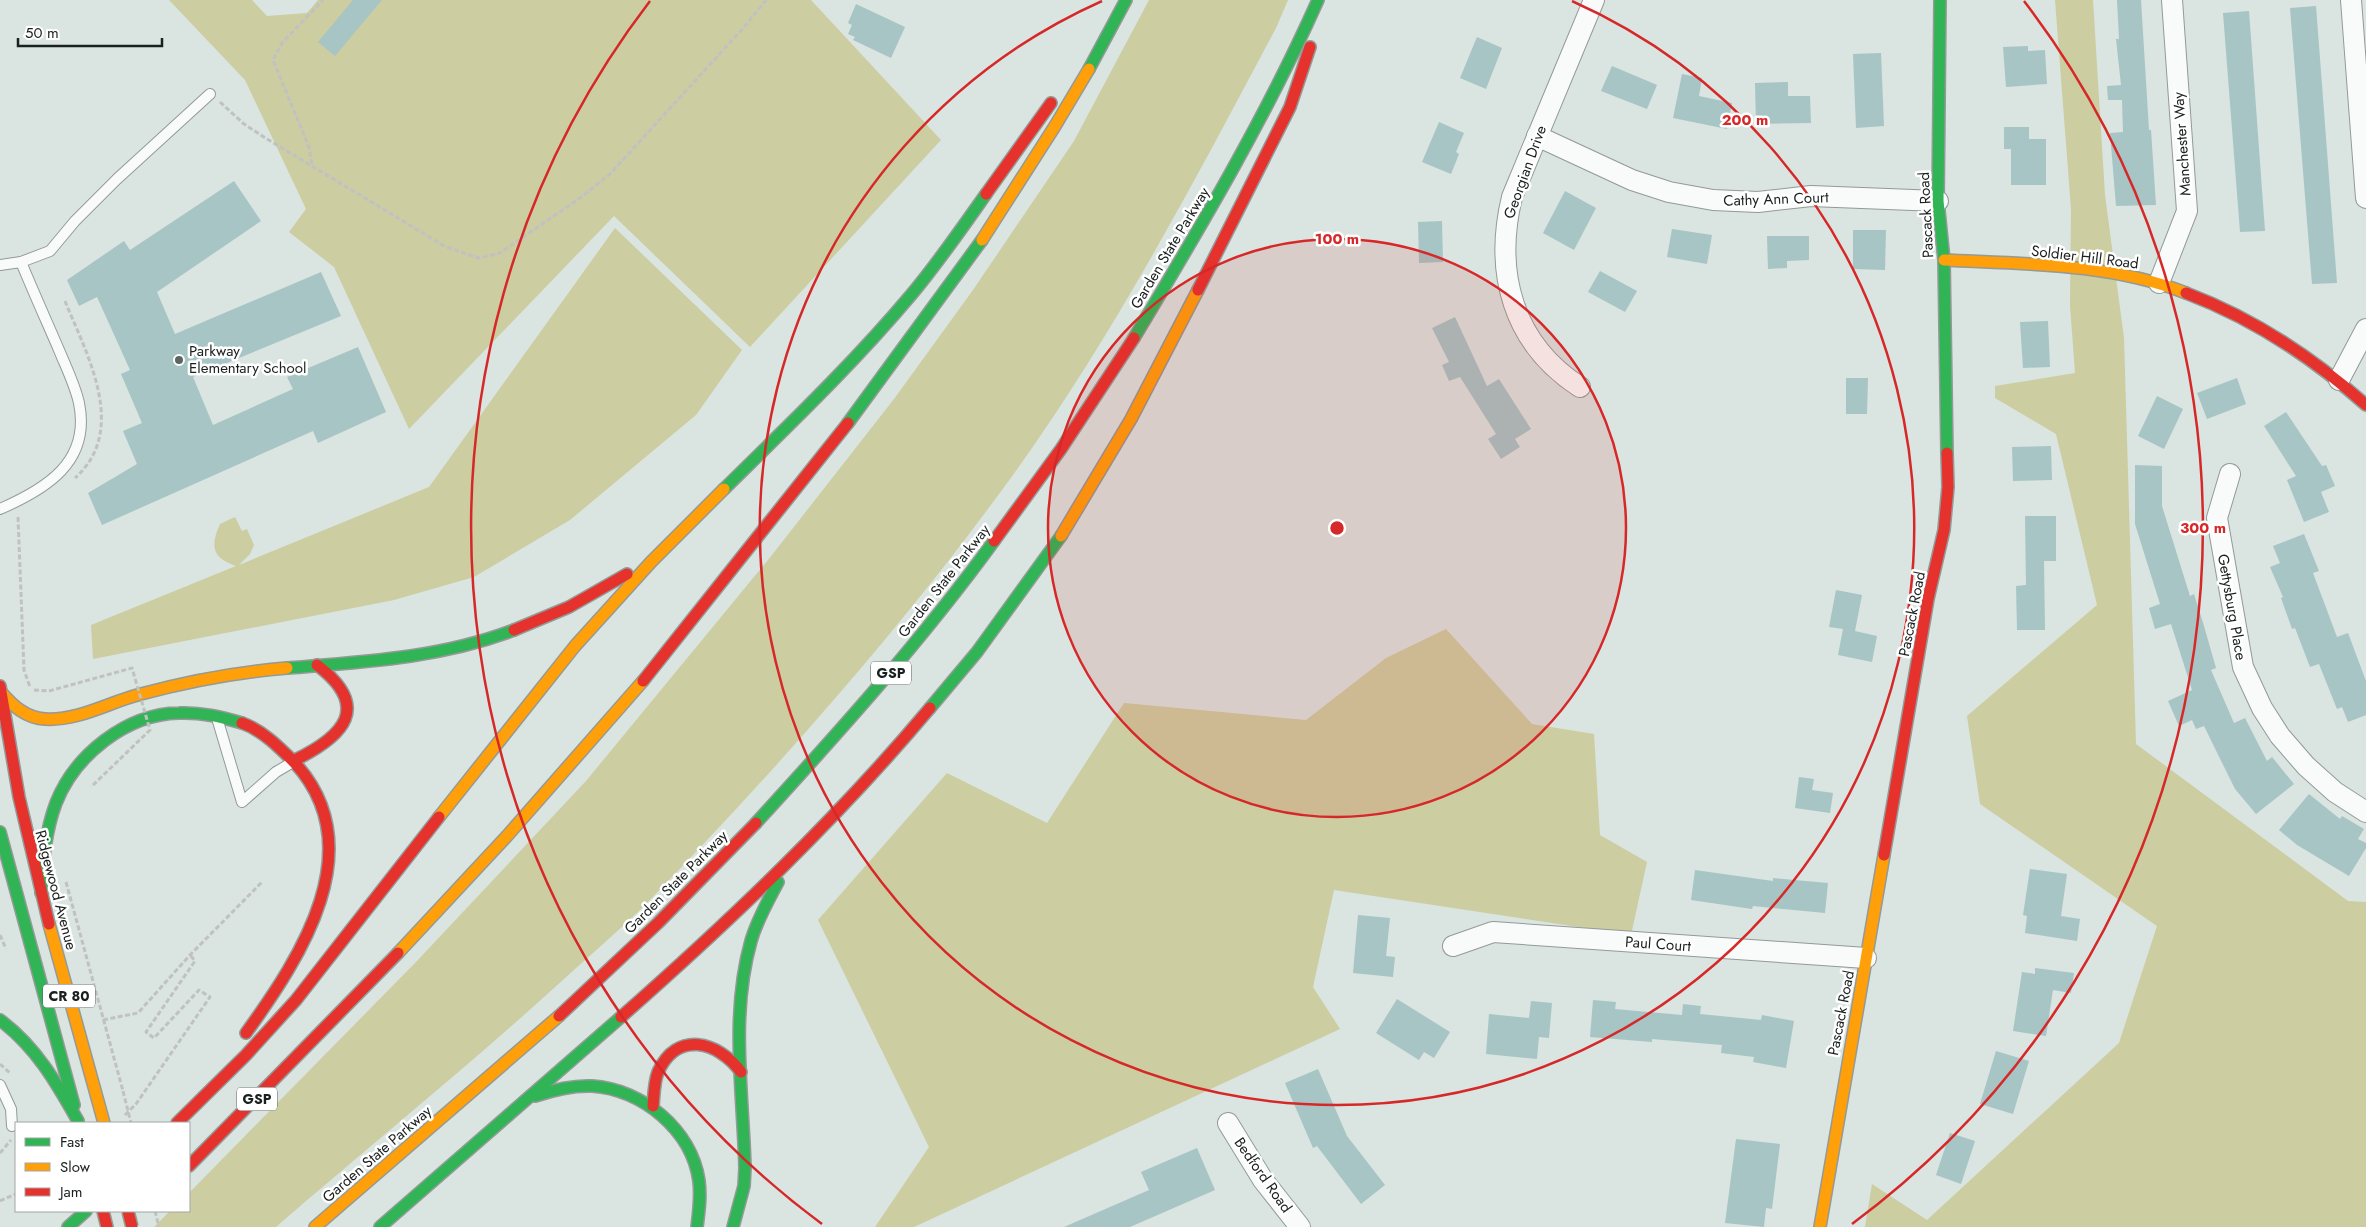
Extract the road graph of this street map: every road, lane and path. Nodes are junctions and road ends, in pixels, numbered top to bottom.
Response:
1 (323, 0) edge
2 (766, 0) edge
3 (1126, 0) edge
4 (1318, 0) edge
5 (1325, 0) edge
6 (1594, 0) edge
7 (1940, 0) edge
8 (2172, 0) edge
9 (2351, 0) edge
10 (1120, 12) junction
11 (1068, 80) dead end
12 (210, 94) joint
13 (1057, 96) dead end
14 (1537, 136) junction
15 (312, 165) junction
16 (2366, 198) edge
17 (1938, 201) junction
18 (1944, 260) junction
19 (21, 262) junction
20 (0, 265) edge
21 (2159, 283) junction
22 (2366, 329) edge
23 (2339, 380) junction
24 (1580, 387) dead end
25 (2366, 405) edge
26 (2230, 474) dead end
27 (18, 501) junction
28 (0, 509) edge
29 (659, 552) junction
30 (317, 665) junction
31 (0, 689) edge
32 (216, 714) junction
33 (295, 760) junction
34 (86, 791) dead end
35 (2366, 812) edge
36 (0, 832) edge
37 (790, 861) junction
38 (66, 878) dead end
39 (263, 881) dead end
40 (41, 893) junction
41 (0, 935) edge
42 (1453, 946) dead end
43 (190, 955) junction
44 (10, 956) dead end
45 (1866, 958) junction
46 (0, 1020) edge
47 (103, 1020) junction
48 (240, 1041) dead end
49 (228, 1056) dead end
50 (741, 1072) junction
51 (0, 1085) edge
52 (527, 1099) junction
53 (653, 1106) junction
54 (122, 1117) dead end
55 (78, 1122) edge
56 (104, 1122) edge
57 (132, 1122) edge
58 (178, 1122) edge
59 (178, 1122) edge
60 (1228, 1122) dead end
61 (14, 1130) edge
62 (0, 1152) edge
63 (190, 1165) edge
64 (15, 1194) edge
65 (0, 1201) edge
66 (85, 1212) edge
67 (102, 1212) edge
68 (128, 1212) edge
69 (141, 1212) edge
70 (155, 1212) edge
71 (68, 1226) edge
72 (107, 1227) edge
73 (125, 1227) edge
74 (132, 1227) edge
75 (159, 1227) edge
76 (316, 1227) edge
77 (380, 1227) edge
78 (697, 1227) edge
79 (733, 1227) edge
80 (1300, 1227) edge
81 (1820, 1227) edge

1 - 15 path
2 - 15 path
3 - 10 main road, GSP
4 - 76 main road, Garden State Parkway / GSP
5 - 37 main road
6 - 14 street, Georgian Drive
7 - 17 main road, Pascack Road
8 - 21 street, Manchester Way
9 - 16 street
10 - 11 main road
10 - 63 main road, GSP
12 - 15 path
12 - 19 lane
13 - 29 main road
14 - 17 street, Cathy Ann Court
14 - 24 street, Georgian Drive
17 - 18 main road, Pascack Road
18 - 21 main road, Soldier Hill Road
18 - 45 main road, Pascack Road
19 - 20 lane
19 - 27 lane
21 - 23 main road, Soldier Hill Road
22 - 23 street
23 - 25 main road, Soldier Hill Road
26 - 35 street, Gettysburg Place
27 - 28 lane
27 - 34 path, bridge
29 - 30 main road
29 - 58 main road
30 - 31 main road
30 - 33 main road
31 - 40 main road, Ridgewood Avenue / CR 80
32 - 33 main road
32 - 33 lane
32 - 40 main road
33 - 48 main road
36 - 55 main road, CR 80
37 - 50 main road
37 - 52 main road
38 - 47 path
39 - 43 path
40 - 56 main road, Ridgewood Avenue / CR 80
41 - 44 path
42 - 45 street, Paul Court
43 - 47 path
43 - 54 path
45 - 81 main road, Pascack Road
46 - 55 main road
47 - 57 path, bridge
49 - 59 main road
50 - 53 main road
50 - 79 main road
51 - 61 lane
52 - 53 main road
52 - 77 main road
53 - 78 main road
60 - 80 street, Bedford Road
61 - 62 path
64 - 65 path
66 - 71 main road
67 - 72 main road
68 - 74 main road, bridge
69 - 73 main road
70 - 75 path

